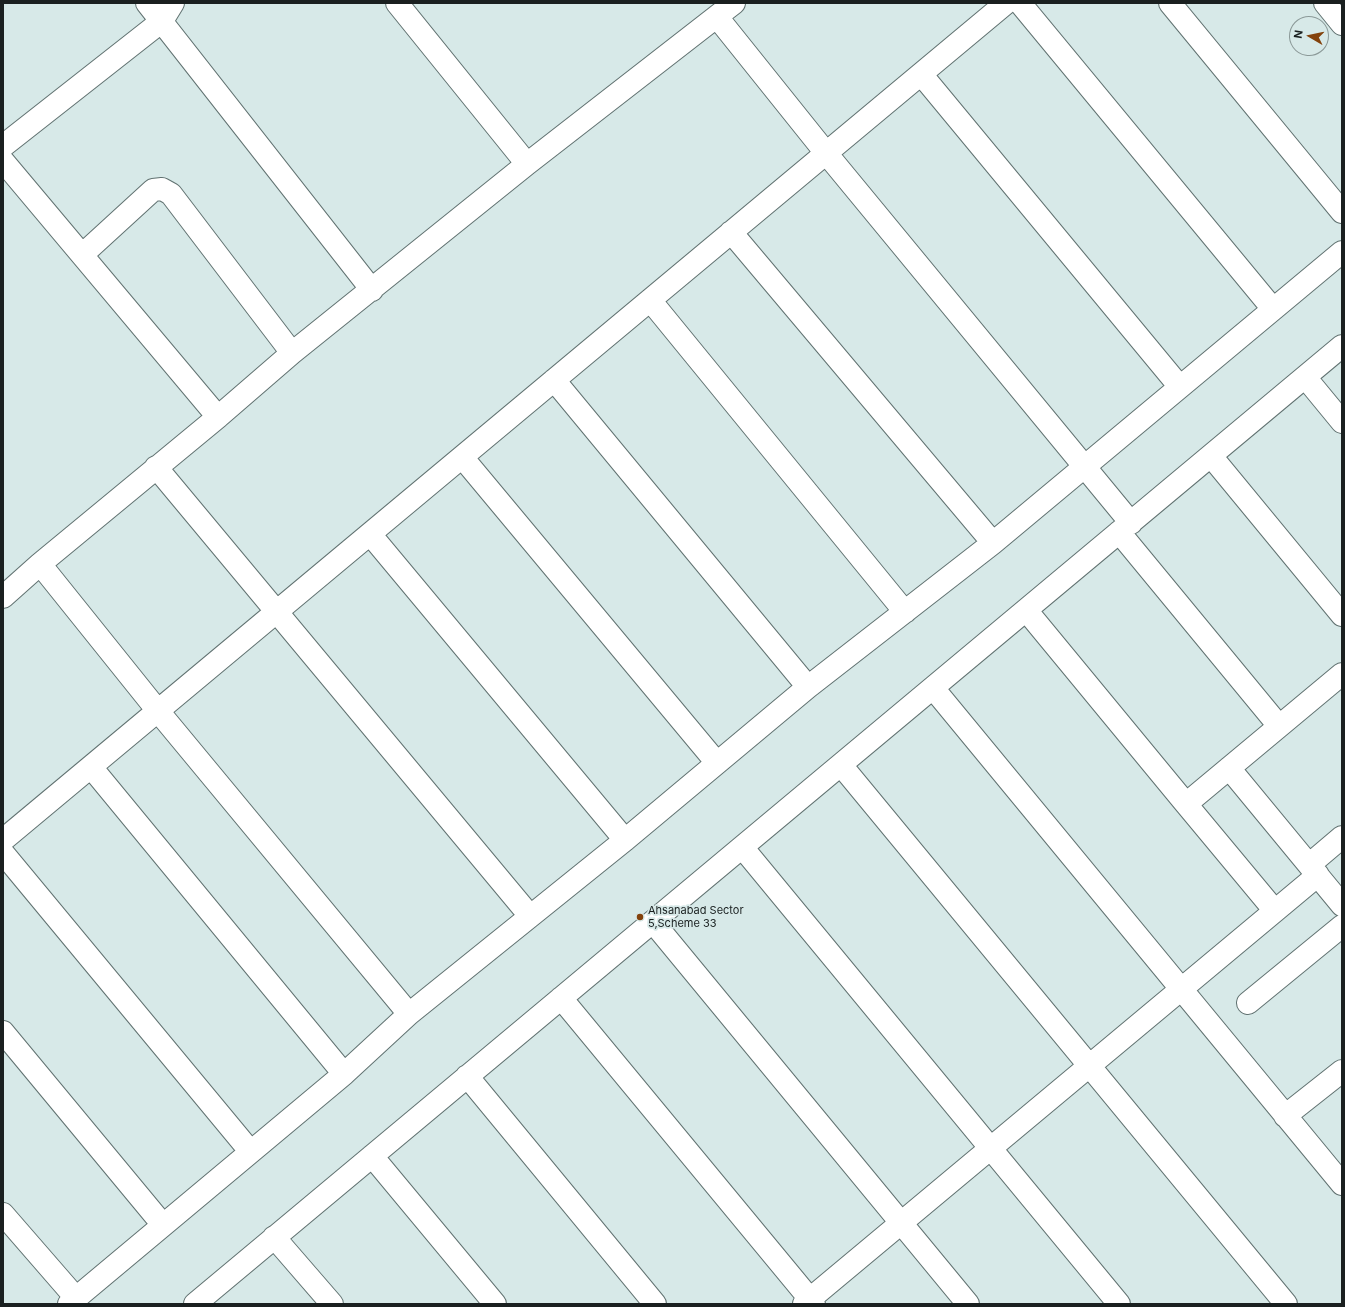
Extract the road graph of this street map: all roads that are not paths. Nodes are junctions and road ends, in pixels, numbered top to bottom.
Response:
1 (147, 3) edge
2 (734, 3) edge
3 (1006, 3) edge
4 (1020, 3) edge
5 (1170, 3) edge
6 (1325, 3) edge
7 (403, 5) edge
8 (167, 12) edge
9 (717, 17) junction
10 (1342, 24) edge
11 (921, 74) junction
12 (3, 146) edge
13 (826, 153) junction
14 (3, 161) edge
15 (527, 164) junction
16 (1342, 212) edge
17 (731, 232) junction
18 (1342, 252) edge
19 (82, 255) junction
20 (372, 290) junction
21 (650, 300) junction
22 (1273, 309) junction
23 (1342, 346) edge
24 (292, 352) junction
25 (1305, 377) junction
26 (554, 380) junction
27 (1180, 387) junction
28 (218, 417) junction
29 (1342, 422) edge
30 (1211, 456) junction
31 (462, 457) junction
32 (156, 467) junction
33 (1085, 467) junction
34 (1125, 528) junction
35 (370, 534) junction
36 (994, 543) junction
37 (40, 564) junction
38 (4, 593) edge
39 (1026, 610) junction
40 (277, 611) junction
41 (905, 612) junction
42 (1342, 615) edge
43 (1342, 674) edge
44 (808, 688) junction
45 (933, 688) junction
46 (158, 711) junction
47 (1279, 726) junction
48 (717, 763) junction
49 (841, 765) junction
50 (91, 767) junction
51 (1229, 768) junction
52 (1186, 804) junction
53 (1342, 837) edge
54 (3, 840) edge
55 (625, 840) junction
56 (742, 847) junction
57 (3, 853) edge
58 (1314, 870) junction
59 (1342, 904) edge
60 (1275, 911) junction
61 (530, 916) junction
62 (653, 922) junction
63 (1342, 926) edge
64 (1181, 990) junction
65 (561, 998) junction
66 (1248, 1003) dead end
67 (410, 1014) junction
68 (3, 1032) edge
69 (1089, 1066) junction
70 (1342, 1071) edge
71 (344, 1074) junction
72 (467, 1076) junction
73 (1285, 1116) junction
74 (991, 1148) junction
75 (250, 1151) junction
76 (372, 1156) junction
77 (1342, 1184) edge
78 (3, 1214) edge
79 (901, 1223) junction
80 (163, 1225) junction
81 (274, 1237) junction
82 (73, 1301) edge
83 (809, 1302) edge
84 (195, 1304) edge
85 (332, 1304) edge
86 (495, 1304) edge
87 (655, 1304) edge
88 (968, 1304) edge
89 (1119, 1304) edge
90 (1286, 1304) edge

1 - 8 street
2 - 9 street
3 - 11 street
4 - 22 street
5 - 16 street
6 - 10 street
7 - 15 street
8 - 12 street
8 - 20 street
9 - 13 street
9 - 15 street
11 - 13 street
11 - 27 street
13 - 17 street
13 - 33 street
14 - 19 street
15 - 20 street
17 - 21 street
17 - 36 street
18 - 22 street
19 - 24 street
19 - 28 street
20 - 24 street
21 - 26 street
21 - 41 street
22 - 27 street
23 - 25 street
24 - 28 street
25 - 29 street
25 - 30 street
26 - 31 street
26 - 44 street
27 - 33 street
28 - 32 street
30 - 34 street
30 - 42 street
31 - 35 street
31 - 48 street
32 - 37 street
32 - 40 street
33 - 34 street
33 - 36 street
34 - 39 street
34 - 47 street
35 - 40 street
35 - 55 street
36 - 41 street
37 - 38 street
37 - 46 street
39 - 45 street
39 - 52 street
40 - 46 street
40 - 61 street
41 - 44 street
43 - 47 street
44 - 48 street
45 - 49 street
45 - 64 street
46 - 50 street
46 - 67 street
47 - 51 street
48 - 55 street
49 - 56 street
49 - 69 street
50 - 54 street
50 - 71 street
51 - 52 street
51 - 58 street
52 - 60 street
53 - 58 street
55 - 61 street
56 - 62 street
56 - 74 street
57 - 75 street
58 - 59 street
58 - 60 street
60 - 64 street
61 - 67 street
62 - 65 street
62 - 79 street
63 - 66 street
64 - 69 street
64 - 73 street
65 - 72 street
65 - 83 street
67 - 71 street
68 - 80 street
69 - 74 street
69 - 90 street
70 - 73 street
71 - 75 street
72 - 76 street
72 - 87 street
73 - 77 street
74 - 79 street
74 - 89 street
75 - 80 street
76 - 81 street
76 - 86 street
78 - 82 street
79 - 83 street
79 - 88 street
80 - 82 street
81 - 84 street
81 - 85 street

